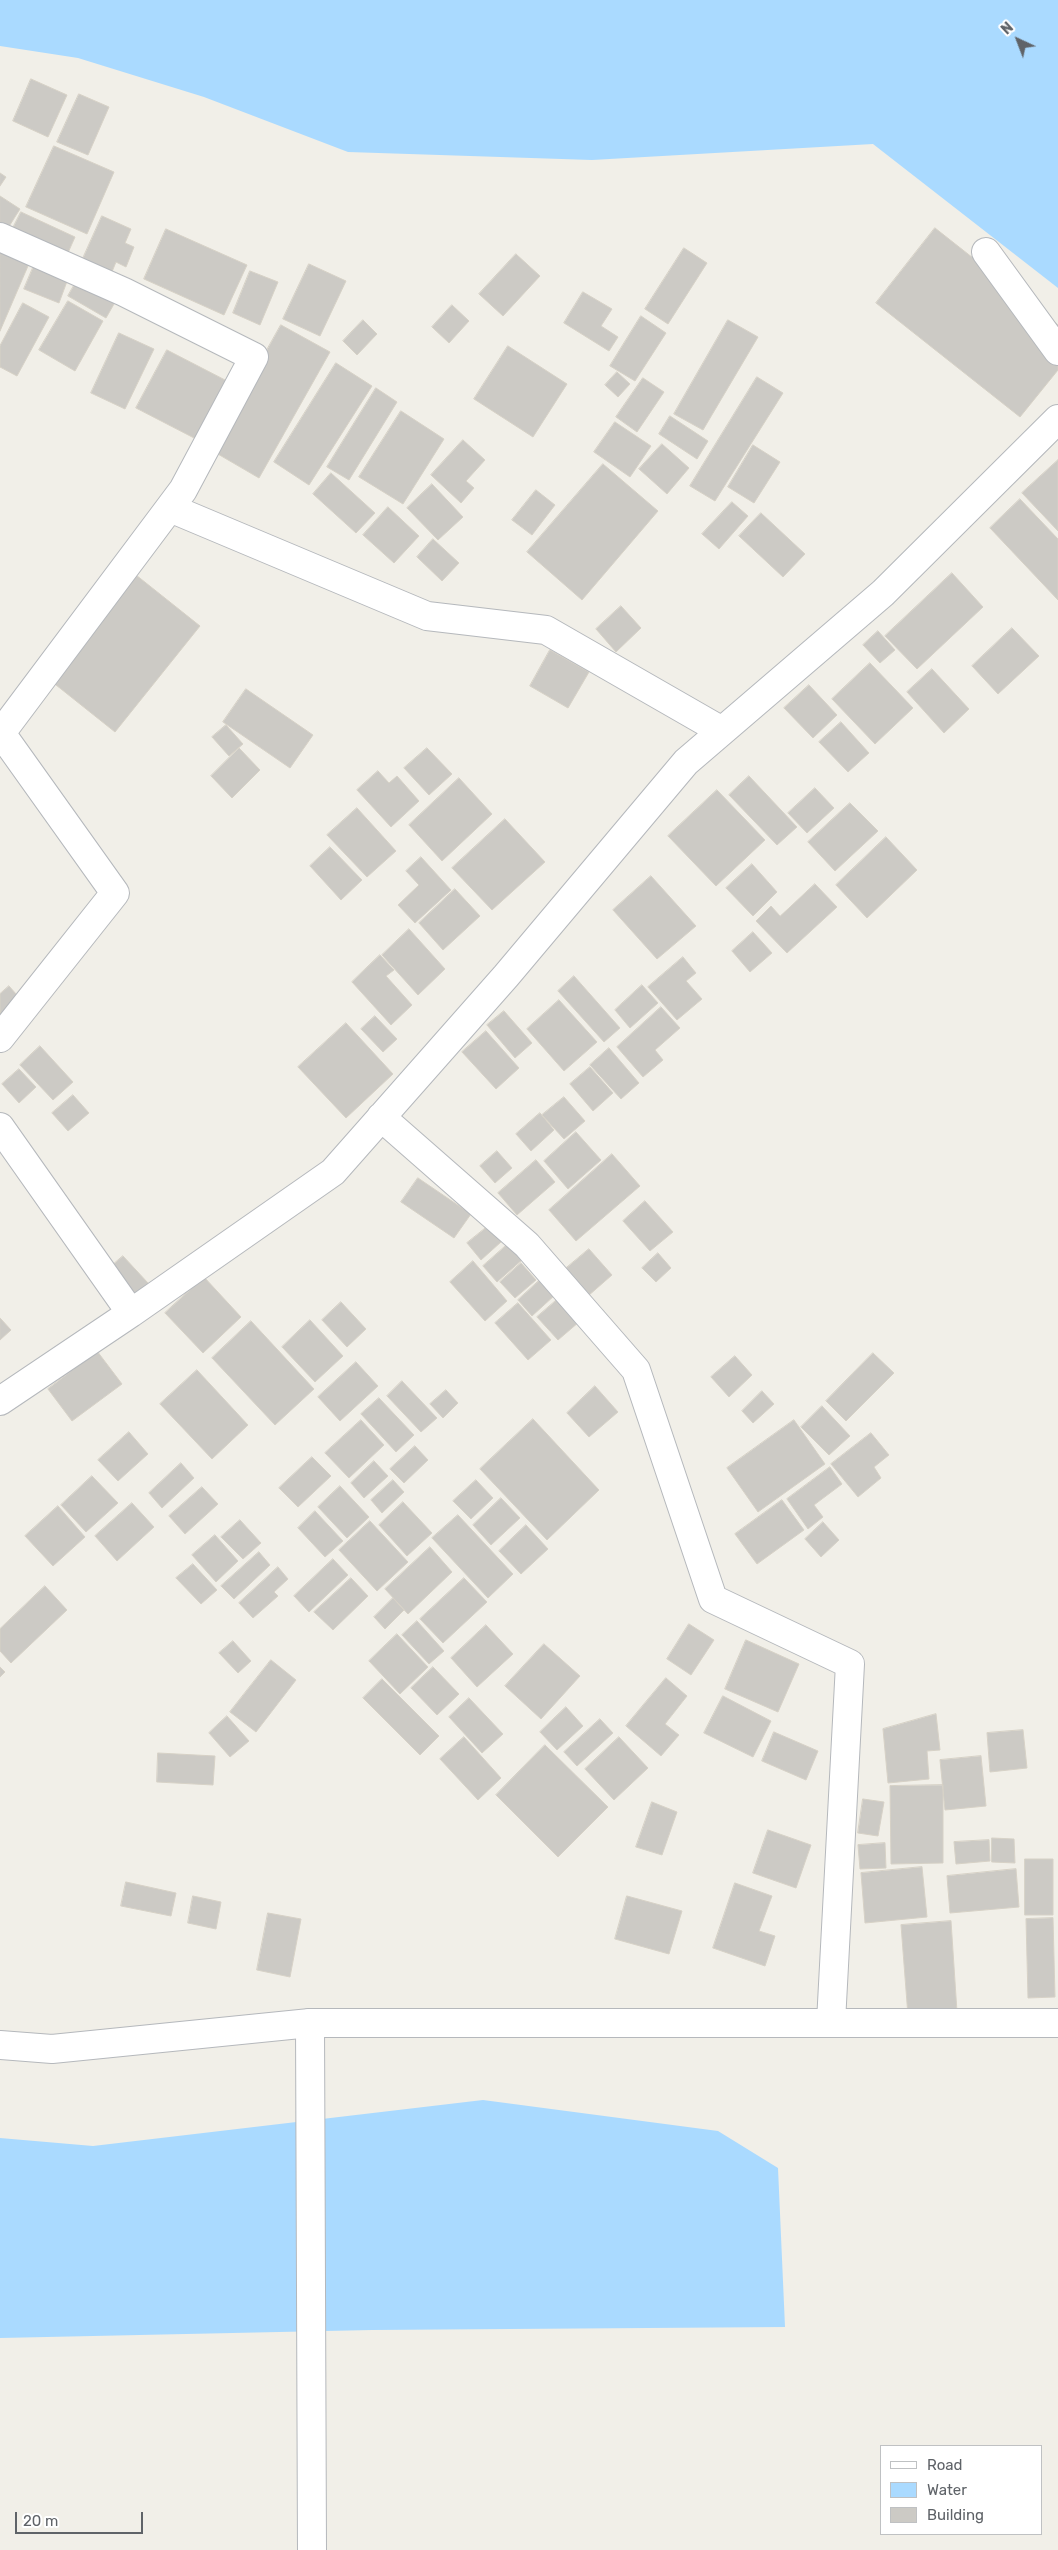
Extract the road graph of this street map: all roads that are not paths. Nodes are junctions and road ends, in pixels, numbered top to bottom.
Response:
1 (0, 237) edge
2 (986, 252) dead end
3 (1058, 351) edge
4 (1058, 419) edge
5 (170, 508) junction
6 (722, 731) junction
7 (0, 733) edge
8 (0, 1038) edge
9 (381, 1117) junction
10 (0, 1127) edge
11 (131, 1313) junction
12 (0, 1401) edge
13 (831, 2022) junction
14 (310, 2023) junction
15 (1058, 2023) edge
16 (0, 2045) edge
17 (312, 2550) edge

1 - 5 street
2 - 3 street
4 - 6 street
5 - 6 street
5 - 7 street
6 - 9 street
7 - 8 street
9 - 11 street
9 - 13 street
10 - 11 street
11 - 12 street
13 - 14 street
13 - 15 street
14 - 16 street
14 - 17 street

